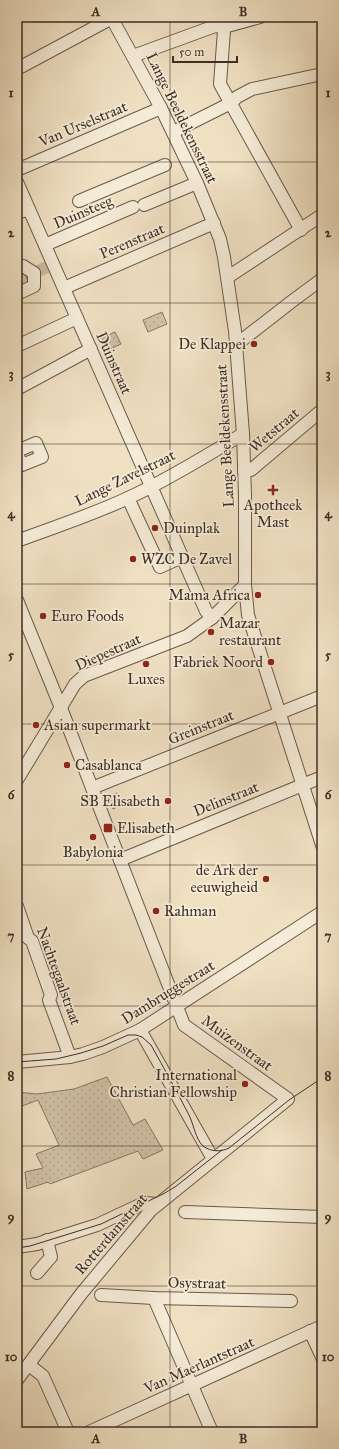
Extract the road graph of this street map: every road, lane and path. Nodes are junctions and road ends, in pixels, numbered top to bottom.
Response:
1 (260, 17) edge
2 (112, 18) edge
3 (225, 22) edge
4 (133, 56) junction
5 (17, 69) edge
6 (322, 74) edge
7 (231, 103) junction
8 (162, 108) junction
9 (173, 132) junction
10 (165, 165) dead end
11 (17, 170) edge
12 (17, 182) edge
13 (198, 183) junction
14 (79, 201) dead end
15 (23, 211) edge
16 (322, 215) edge
17 (214, 223) junction
18 (301, 230) junction
19 (45, 245) junction
20 (17, 269) edge
21 (43, 269) junction
22 (228, 277) junction
23 (322, 279) edge
24 (64, 288) junction
25 (17, 294) edge
26 (77, 318) junction
27 (237, 344) junction
28 (17, 346) edge
29 (91, 350) junction
30 (17, 389) edge
31 (322, 410) edge
32 (243, 434) junction
33 (244, 470) junction
34 (152, 487) junction
35 (128, 498) junction
36 (17, 541) edge
37 (182, 557) junction
38 (244, 585) junction
39 (17, 600) edge
40 (212, 618) junction
41 (22, 626) edge
42 (322, 696) edge
43 (61, 708) junction
44 (279, 714) junction
45 (322, 777) edge
46 (17, 780) edge
47 (302, 786) junction
48 (92, 788) junction
49 (322, 845) edge
50 (120, 860) junction
51 (17, 906) edge
52 (322, 912) edge
53 (177, 1007) junction
54 (140, 1030) junction
55 (70, 1057) junction
56 (17, 1062) edge
57 (288, 1099) joint
58 (213, 1159) junction
59 (158, 1204) junction
60 (185, 1212) dead end
61 (322, 1217) edge
62 (47, 1240) junction
63 (18, 1247) edge
64 (37, 1273) dead end
65 (101, 1295) dead end
66 (154, 1298) junction
67 (291, 1301) dead end
68 (322, 1326) edge
69 (310, 1331) junction
70 (322, 1357) edge
71 (29, 1365) junction
72 (17, 1380) edge
73 (191, 1386) junction
74 (68, 1432) edge
75 (89, 1432) edge
76 (212, 1432) edge

1 - 3 street
2 - 4 street, Lange Beeldekensstraat
2 - 5 street
3 - 4 street
3 - 7 street
4 - 8 street, Lange Beeldekensstraat
6 - 7 street
7 - 9 street
7 - 18 street
8 - 9 street, Lange Beeldekensstraat
8 - 11 street, Van Urselstraat
9 - 13 street, Lange Beeldekensstraat
10 - 14 street
12 - 15 street, Duinstraat
13 - 17 street, Lange Beeldekensstraat
13 - 19 street, Duinsteeg
15 - 19 street, Duinstraat
16 - 18 street
17 - 22 street, Lange Beeldekensstraat
17 - 24 street, Perenstraat
18 - 22 street
19 - 21 street, Duinstraat
20 - 21 street
21 - 24 street, Duinstraat
21 - 25 street
22 - 27 street, Lange Beeldekensstraat
23 - 27 street
24 - 26 street, Duinstraat
26 - 28 street
26 - 29 street, Duinstraat
27 - 32 street, Lange Beeldekensstraat
29 - 30 street
29 - 34 street, Duinstraat
31 - 33 street, Wetstraat
32 - 33 street, Lange Beeldekensstraat
32 - 34 street, Lange Zavelstraat
33 - 38 street, Lange Beeldekensstraat
34 - 35 street, Lange Zavelstraat
34 - 37 street, Duinstraat
35 - 36 street, Lange Zavelstraat
35 - 37 street
37 - 40 street, Duinstraat
38 - 40 street, Diepestraat
38 - 44 street, Lange Beeldekensstraat
39 - 41 street, Muizenstraat
40 - 43 street, Diepestraat
41 - 43 street, Muizenstraat
42 - 44 street, Greinstraat
43 - 46 street, Diepestraat
43 - 48 street, Muizenstraat
44 - 47 street, Lange Beeldekensstraat
44 - 48 street, Greinstraat
45 - 47 street, Delinstraat
47 - 49 street, Lange Beeldekensstraat
47 - 50 street, Delinstraat
48 - 50 street, Muizenstraat
50 - 53 street, Muizenstraat
51 - 55 street, Nachtegaalstraat
52 - 53 street, Dambruggestraat
53 - 54 street, Dambruggestraat
53 - 57 street, Muizenstraat
54 - 55 street, Dambruggestraat
54 - 58 street
55 - 56 street, Dambruggestraat
57 - 58 street, Rotterdamstraat
58 - 59 street, Rotterdamstraat
59 - 62 street
59 - 71 street, Rotterdamstraat
60 - 61 street
62 - 63 street
62 - 64 street
65 - 66 street, Osystraat
66 - 67 street, Osystraat
66 - 73 street
68 - 69 street, Van Maerlantstraat
69 - 70 street
69 - 73 street, Van Maerlantstraat
71 - 72 street, Rotterdamstraat
71 - 74 street
73 - 75 street, Van Maerlantstraat
73 - 76 street

